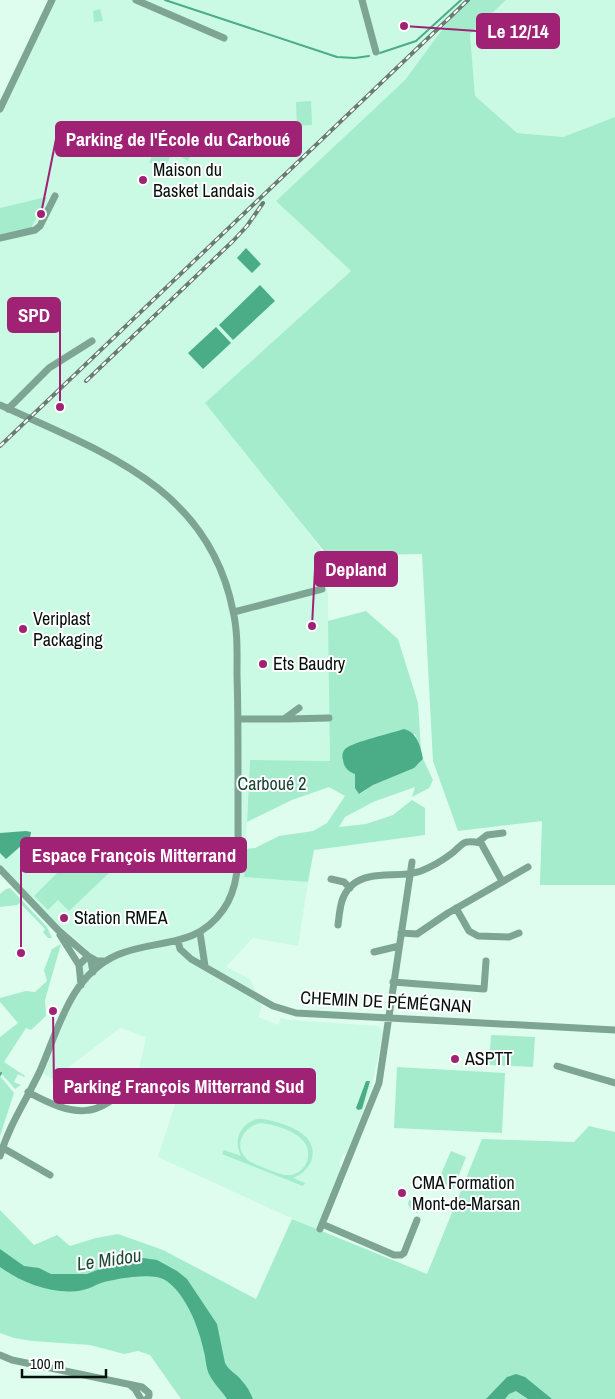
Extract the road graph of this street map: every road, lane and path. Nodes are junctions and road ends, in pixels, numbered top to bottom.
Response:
1 (52, 0) edge
2 (136, 0) edge
3 (362, 0) edge
4 (224, 38) dead end
5 (376, 52) dead end
6 (0, 109) edge
7 (55, 196) dead end
8 (0, 238) edge
9 (92, 341) dead end
10 (0, 406) edge
11 (8, 409) junction
12 (322, 589) dead end
13 (234, 612) junction
14 (299, 708) dead end
15 (284, 718) junction
16 (329, 718) dead end
17 (238, 719) junction
18 (503, 833) dead end
19 (478, 842) junction
20 (412, 862) dead end
21 (528, 867) dead end
22 (0, 869) edge
23 (411, 873) junction
24 (331, 878) dead end
25 (502, 881) junction
26 (350, 888) junction
27 (456, 908) junction
28 (338, 925) dead end
29 (58, 930) junction
30 (200, 933) junction
31 (401, 933) junction
32 (519, 933) dead end
33 (178, 941) junction
34 (399, 946) junction
35 (374, 952) dead end
36 (88, 956) junction
37 (107, 961) junction
38 (486, 961) dead end
39 (79, 965) junction
40 (205, 966) junction
41 (93, 972) junction
42 (393, 982) junction
43 (81, 985) junction
44 (390, 1018) junction
45 (615, 1030) edge
46 (557, 1066) dead end
47 (133, 1079) dead end
48 (615, 1083) edge
49 (28, 1092) junction
50 (3, 1148) junction
51 (0, 1156) edge
52 (50, 1175) dead end
53 (417, 1220) dead end
54 (0, 1356) edge
55 (128, 1384) junction
56 (142, 1399) edge
57 (146, 1399) edge

1 - 6 street
2 - 4 street
3 - 5 street
7 - 8 street
9 - 11 street
10 - 11 street
11 - 13 street
12 - 13 street
13 - 17 street
14 - 15 street
15 - 16 street
15 - 17 street
17 - 30 street
18 - 19 street
19 - 23 street
19 - 25 street
20 - 23 street
21 - 25 street
22 - 29 street
23 - 26 street
23 - 31 street
24 - 26 street
25 - 27 street
26 - 28 street
27 - 31 street
27 - 32 street
29 - 36 street
29 - 39 street
30 - 33 street
30 - 40 street
31 - 34 street
33 - 37 street
33 - 40 street, CHEMIN DE PÉMÉGNAN
34 - 35 street
34 - 42 street
36 - 37 street
36 - 39 street
36 - 41 street
37 - 41 street
38 - 42 street
39 - 41 street
39 - 43 street
40 - 44 street, CHEMIN DE PÉMÉGNAN
41 - 43 street
42 - 44 street
43 - 49 street
44 - 45 street, CHEMIN DE PÉMÉGNAN
44 - 53 street
46 - 48 street
47 - 49 street
49 - 50 street
50 - 51 street
50 - 52 street
54 - 55 street
55 - 56 street
55 - 57 street

